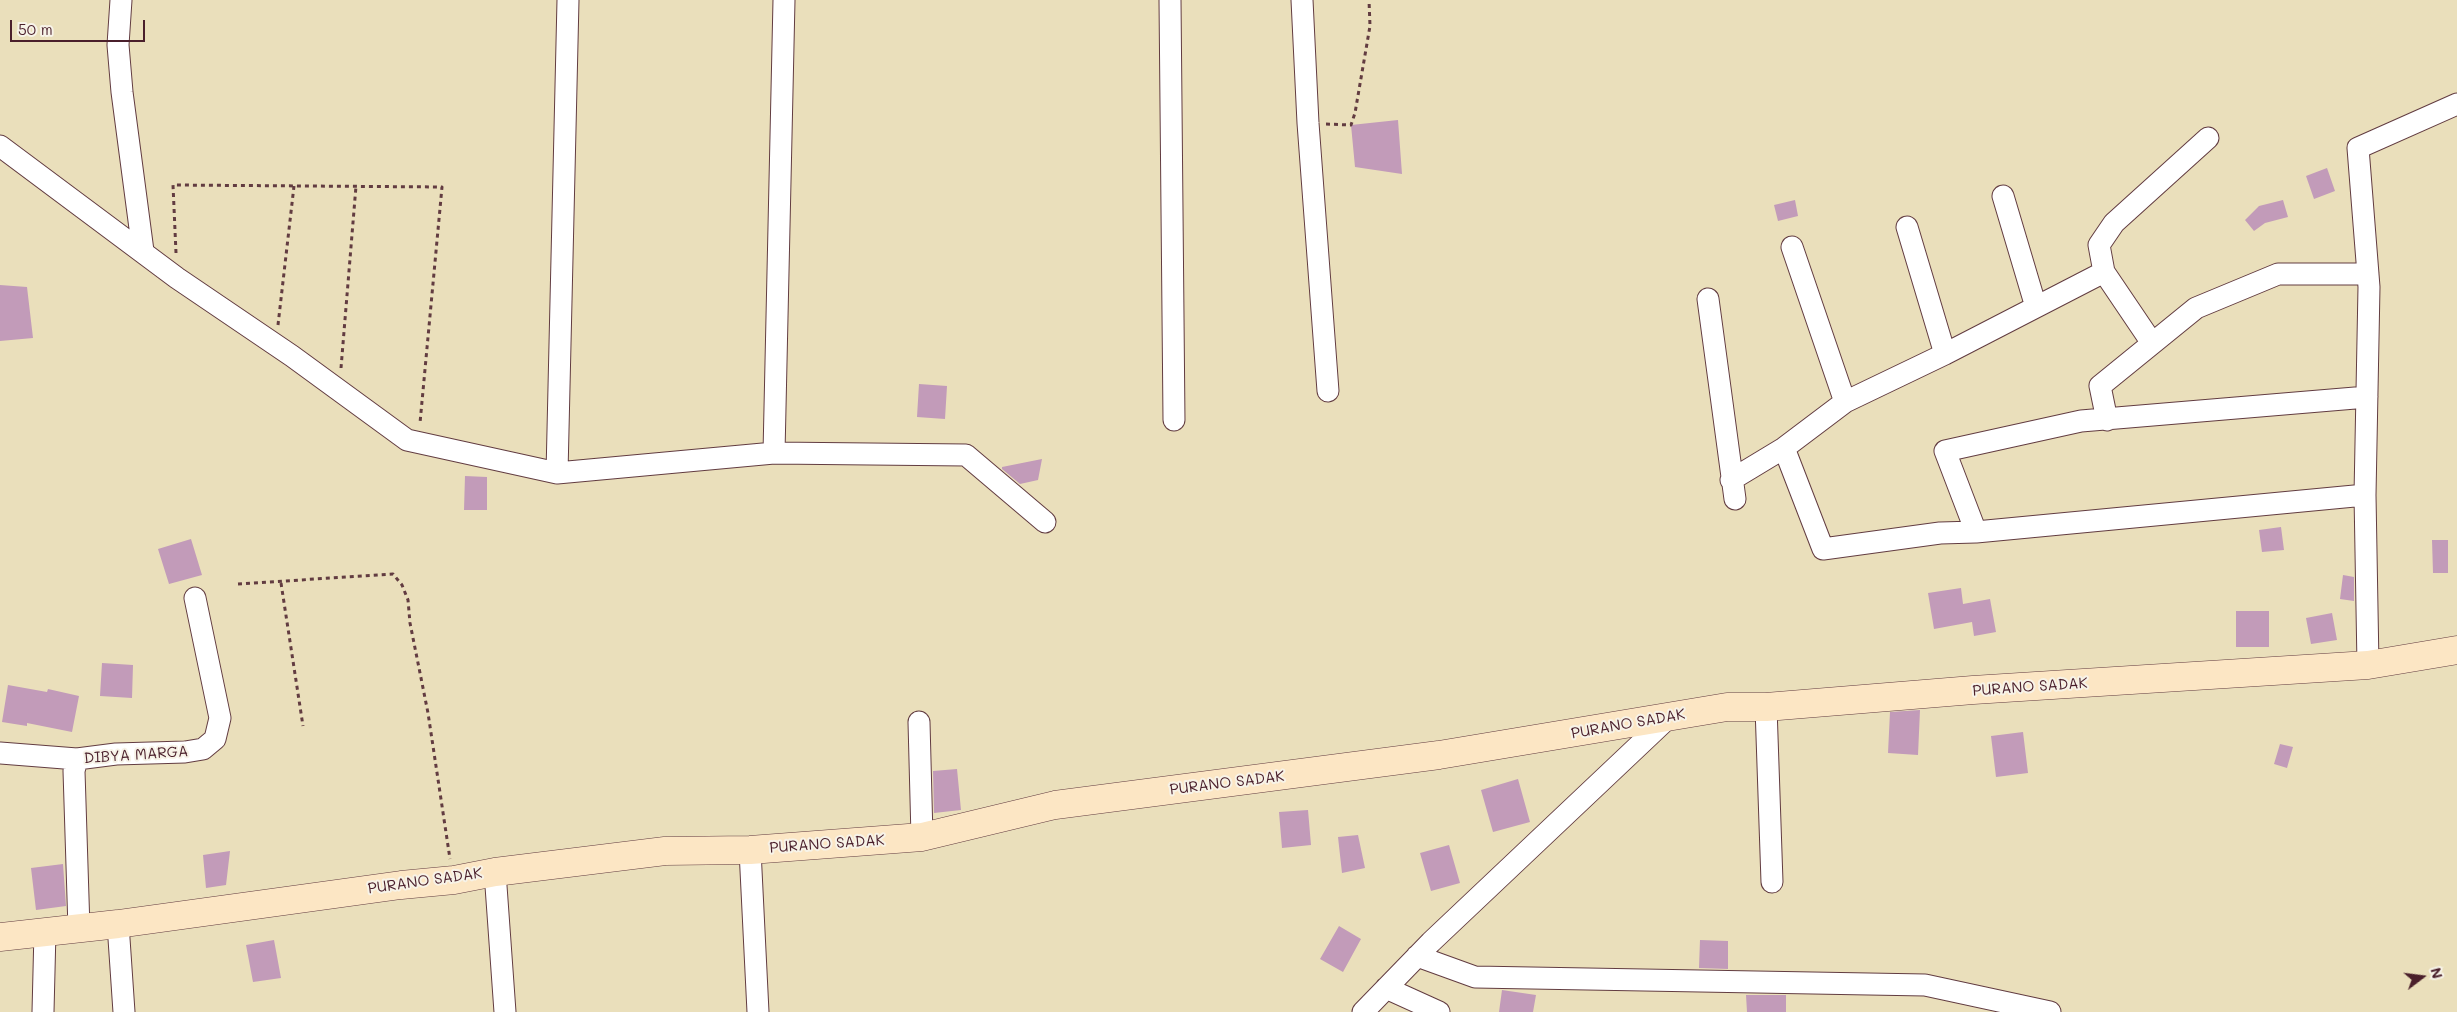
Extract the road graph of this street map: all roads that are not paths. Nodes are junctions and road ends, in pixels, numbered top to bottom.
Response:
1 (120, 0) edge
2 (568, 0) edge
3 (784, 0) edge
4 (1170, 0) edge
5 (1302, 0) edge
6 (2457, 104) edge
7 (2208, 138) dead end
8 (0, 146) edge
9 (2002, 196) dead end
10 (1907, 227) dead end
11 (1792, 248) dead end
12 (143, 251) junction
13 (2104, 272) junction
14 (2368, 274) junction
15 (1708, 299) dead end
16 (2036, 307) junction
17 (2152, 343) junction
18 (1945, 354) junction
19 (1328, 391) dead end
20 (2367, 397) junction
21 (1846, 402) junction
22 (1174, 420) dead end
23 (2107, 420) junction
24 (1784, 448) junction
25 (774, 453) junction
26 (557, 473) junction
27 (2365, 495) junction
28 (1045, 522) dead end
29 (1976, 532) junction
30 (195, 598) dead end
31 (2457, 650) edge
32 (2368, 665) junction
33 (1766, 707) junction
34 (1669, 717) junction
35 (919, 722) dead end
36 (0, 753) edge
37 (77, 759) junction
38 (922, 837) junction
39 (750, 850) junction
40 (495, 872) junction
41 (1772, 882) dead end
42 (118, 924) junction
43 (79, 929) junction
44 (45, 931) junction
45 (0, 937) edge
46 (1418, 956) junction
47 (1386, 988) junction
48 (43, 1012) edge
49 (124, 1012) edge
50 (505, 1012) edge
51 (758, 1012) edge
52 (1364, 1012) edge
53 (1439, 1012) edge
54 (2050, 1012) edge

1 - 12 street
2 - 26 street
3 - 25 street
4 - 22 street
5 - 19 street
6 - 14 street
7 - 13 street
8 - 12 street
9 - 16 street
10 - 18 street
11 - 21 street
12 - 26 street
13 - 16 street
13 - 17 street
14 - 17 street
14 - 20 street
15 - 24 street
16 - 18 street
17 - 23 street
18 - 21 street
20 - 23 street
20 - 27 street
21 - 24 street
23 - 29 street
24 - 29 street
25 - 26 street
25 - 28 street
27 - 29 street
27 - 32 street
30 - 37 street, DIBYA MARGA
31 - 32 main road, PURANO SADAK
32 - 33 main road, PURANO SADAK
33 - 34 main road, PURANO SADAK
33 - 41 street
34 - 38 main road, PURANO SADAK
34 - 46 street
35 - 38 street
36 - 37 street, DIBYA MARGA
37 - 43 street
38 - 39 main road, PURANO SADAK
39 - 40 main road, PURANO SADAK
39 - 51 street
40 - 42 main road, PURANO SADAK
40 - 50 street
42 - 43 main road, PURANO SADAK
42 - 49 street
43 - 44 main road, PURANO SADAK
44 - 45 main road, PURANO SADAK
44 - 48 street
46 - 47 street
46 - 54 street
47 - 52 street
47 - 53 street

